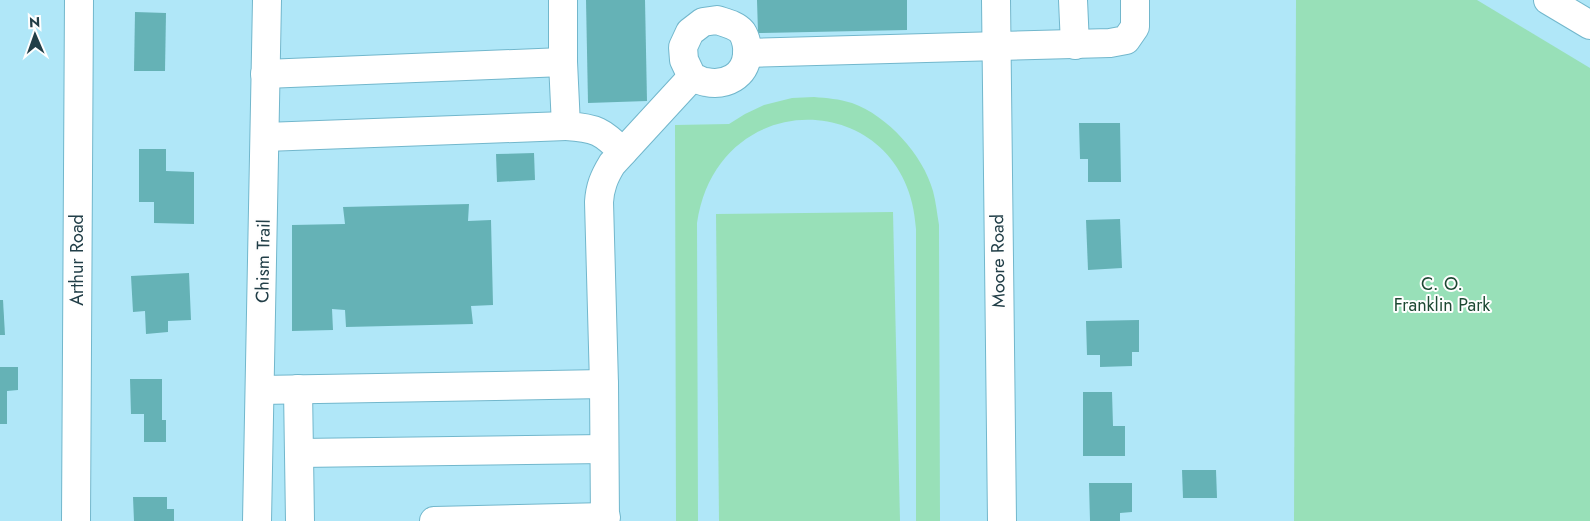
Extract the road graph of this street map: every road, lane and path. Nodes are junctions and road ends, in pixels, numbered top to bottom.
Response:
1 (79, 0) edge
2 (267, 0) edge
3 (563, 0) edge
4 (996, 0) edge
5 (1073, 0) edge
6 (1135, 0) edge
7 (1548, 0) edge
8 (1590, 25) edge
9 (1075, 45) junction
10 (995, 47) junction
11 (747, 53) junction
12 (563, 62) junction
13 (265, 74) junction
14 (692, 76) junction
15 (566, 126) junction
16 (265, 137) junction
17 (623, 152) junction
18 (604, 384) junction
19 (298, 389) junction
20 (260, 390) junction
21 (604, 449) junction
22 (299, 453) junction
23 (606, 519) edge
24 (76, 521) edge
25 (257, 521) edge
26 (300, 521) edge
27 (434, 521) edge
28 (1002, 521) edge

1 - 24 street, Arthur Road
2 - 13 street, Chism Trail
3 - 12 street
4 - 10 street, Moore Road
5 - 9 street
6 - 9 street
7 - 8 street
9 - 10 street
10 - 11 street
10 - 28 street, Moore Road
11 - 14 street
11 - 14 street
12 - 13 street
12 - 15 street
13 - 16 street, Chism Trail
14 - 17 street
15 - 16 street
15 - 17 street
16 - 20 street, Chism Trail
17 - 18 street
18 - 19 street
18 - 21 street
19 - 20 street
19 - 22 street
20 - 25 street, Chism Trail
21 - 22 street
21 - 23 street
22 - 26 street
23 - 27 street

